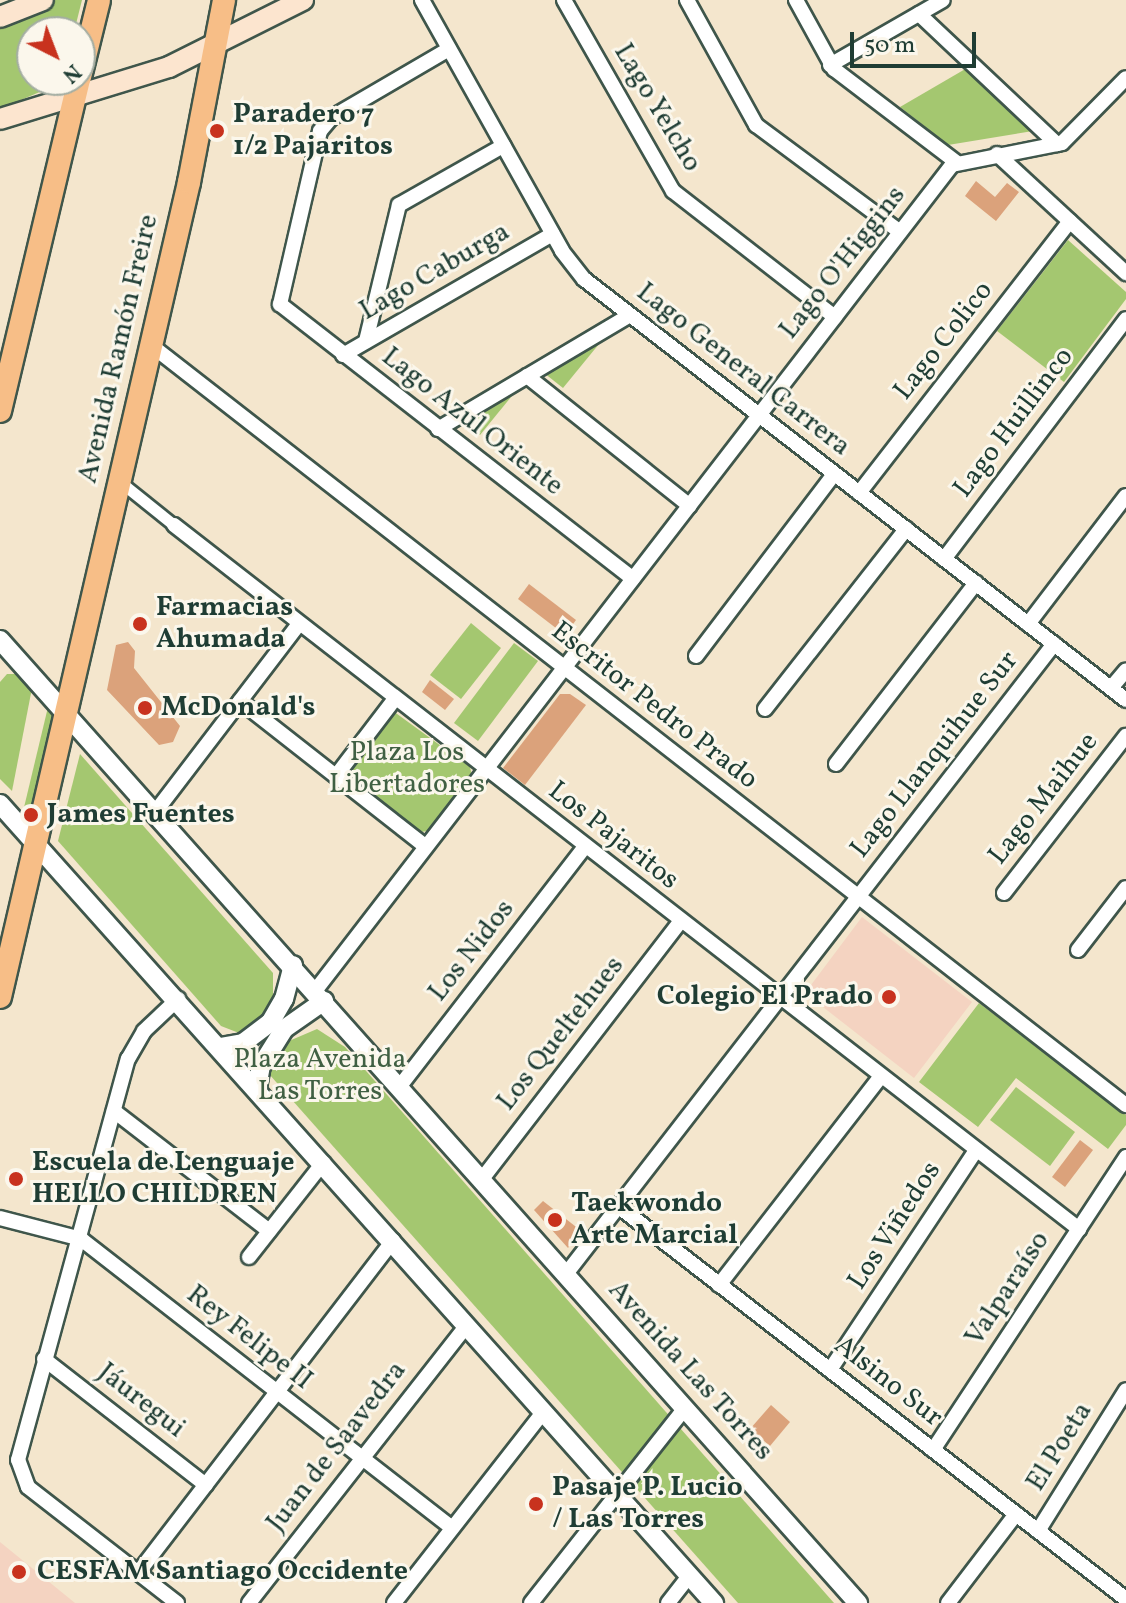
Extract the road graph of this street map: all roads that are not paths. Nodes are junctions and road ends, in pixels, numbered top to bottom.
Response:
1 (43, 0) edge
2 (303, 0) edge
3 (422, 0) edge
4 (564, 0) edge
5 (687, 0) edge
6 (796, 0) edge
7 (943, 0) edge
8 (224, 1) edge
9 (919, 14) junction
10 (0, 17) edge
11 (259, 24) junction
12 (216, 46) junction
13 (449, 49) junction
14 (830, 65) junction
15 (1126, 78) edge
16 (96, 81) edge
17 (54, 96) edge
18 (76, 96) edge
19 (0, 119) edge
20 (1057, 144) junction
21 (503, 146) junction
22 (997, 154) junction
23 (956, 162) junction
24 (1070, 221) junction
25 (900, 232) junction
26 (553, 234) junction
27 (1124, 267) edge
28 (630, 315) junction
29 (835, 317) junction
30 (1126, 319) edge
31 (366, 341) junction
32 (152, 346) junction
33 (343, 355) junction
34 (527, 376) junction
35 (0, 411) edge
36 (759, 416) junction
37 (438, 429) junction
38 (834, 474) junction
39 (119, 481) junction
40 (859, 493) junction
41 (1126, 496) edge
42 (690, 506) junction
43 (174, 525) joint
44 (906, 529) junction
45 (944, 559) junction
46 (633, 579) junction
47 (976, 583) junction
48 (1028, 624) junction
49 (298, 625) junction
50 (0, 640) edge
51 (1054, 644) junction
52 (696, 656) dead end
53 (564, 669) junction
54 (1126, 670) edge
55 (1111, 688) junction
56 (394, 700) junction
57 (1126, 700) edge
58 (240, 701) junction
59 (765, 709) dead end
60 (65, 711) junction
61 (1126, 736) edge
62 (836, 764) dead end
63 (486, 770) junction
64 (336, 776) junction
65 (0, 804) edge
66 (156, 811) junction
67 (37, 845) junction
68 (426, 847) junction
69 (585, 847) junction
70 (1126, 888) edge
71 (1004, 893) dead end
72 (858, 897) junction
73 (681, 921) junction
74 (1078, 950) dead end
75 (293, 965) junction
76 (320, 996) junction
77 (0, 997) edge
78 (780, 998) junction
79 (178, 999) junction
80 (220, 1047) junction
81 (881, 1076) junction
82 (400, 1086) junction
83 (257, 1088) junction
84 (1126, 1105) edge
85 (114, 1111) junction
86 (976, 1150) junction
87 (1126, 1157) edge
88 (323, 1163) junction
89 (482, 1179) junction
90 (618, 1206) junction
91 (0, 1218) edge
92 (1079, 1229) junction
93 (269, 1231) junction
94 (81, 1239) junction
95 (393, 1241) junction
96 (249, 1257) dead end
97 (566, 1274) junction
98 (719, 1285) junction
99 (467, 1325) junction
100 (44, 1359) junction
101 (830, 1370) junction
102 (1126, 1390) edge
103 (276, 1393) junction
104 (685, 1408) junction
105 (544, 1411) junction
106 (933, 1450) junction
107 (361, 1458) junction
108 (206, 1485) junction
109 (617, 1493) junction
110 (1016, 1514) junction
111 (452, 1528) junction
112 (1038, 1531) junction
113 (138, 1573) junction
114 (690, 1575) junction
115 (1126, 1599) edge
116 (177, 1603) edge
117 (249, 1603) edge
118 (394, 1603) edge
119 (531, 1603) edge
120 (668, 1603) edge
121 (714, 1603) edge
122 (858, 1603) edge
123 (948, 1603) edge

1 - 10 main road
2 - 11 main road
3 - 13 street, Lago General Carrera
4 - 29 street, Lago Yelcho
5 - 25 street
6 - 14 street
7 - 9 street
8 - 11 main road
8 - 12 main road, Avenida Ramón Freire
9 - 14 street
9 - 20 street
11 - 12 main road
12 - 16 main road
12 - 32 main road, Avenida Ramón Freire
13 - 21 street, Lago General Carrera
13 - 33 street, Lago Azul Oriente
14 - 23 street
15 - 20 street
17 - 19 main road
18 - 35 main road
20 - 22 street
21 - 26 street, Lago General Carrera
21 - 31 street
22 - 23 street
22 - 24 street
23 - 25 street, Lago O'Higgins
24 - 27 street
24 - 40 street, Lago Colico
25 - 29 street, Lago O'Higgins
26 - 28 street, Lago General Carrera
26 - 31 street, Lago Caburga
28 - 34 street
28 - 36 street, Lago General Carrera
29 - 36 street, Lago O'Higgins
30 - 45 street, Lago Huillinco
31 - 33 street, Lago Caburga
32 - 39 main road, Avenida Ramón Freire
32 - 53 street, Escritor Pedro Prado
33 - 37 street, Lago Azul Oriente
34 - 37 street
34 - 42 street
36 - 38 street, Lago General Carrera
36 - 42 street, Lago O'Higgins
37 - 46 street, Lago Azul Oriente
38 - 40 street, Lago General Carrera
38 - 52 street
39 - 43 street, Los Pajaritos
39 - 60 main road, Avenida Ramón Freire
40 - 44 street, Lago General Carrera
41 - 48 street
42 - 46 street, Lago O'Higgins
43 - 49 street, Los Pajaritos
44 - 45 street, Lago General Carrera
44 - 59 street
45 - 47 street, Lago General Carrera
46 - 53 street, Lago O'Higgins
47 - 48 street, Lago General Carrera
47 - 62 street
48 - 51 street, Lago General Carrera
49 - 56 street, Los Pajaritos
49 - 58 street
50 - 60 street, Avenida Las Torres
51 - 55 street, Lago General Carrera
51 - 72 street, Lago Llanquihue Sur
53 - 63 street, Lago O'Higgins
53 - 72 street, Escritor Pedro Prado
54 - 55 street
55 - 57 street, Lago General Carrera
56 - 63 street, Los Pajaritos
56 - 64 street
58 - 64 street
58 - 66 street
60 - 66 street, Avenida Las Torres
60 - 67 main road, Avenida Ramón Freire
61 - 71 street, Lago Maihue
63 - 68 street, Lago O'Higgins
63 - 69 street, Los Pajaritos
64 - 68 street
65 - 67 street
66 - 75 street, Avenida Las Torres
67 - 77 main road, Avenida Ramón Freire
67 - 79 street
68 - 76 street, Lago O'Higgins
69 - 73 street, Los Pajaritos
69 - 82 street, Los Nidos
70 - 74 street
72 - 78 street, Lago Llanquihue Sur
72 - 84 street, Escritor Pedro Prado
73 - 78 street, Los Pajaritos
73 - 89 street, Los Queltehues
75 - 76 street, Avenida Las Torres
75 - 80 street
76 - 82 street, Avenida Las Torres
76 - 83 street
78 - 81 street, Los Pajaritos
78 - 90 street, Lago Llanquihue Sur
79 - 80 street
79 - 85 street
80 - 83 street
81 - 86 street, Los Pajaritos
81 - 98 street
82 - 89 street, Avenida Las Torres
83 - 88 street
85 - 93 street
85 - 94 street
86 - 92 street, Los Pajaritos
86 - 101 street, Los Viñedos
87 - 92 street, Valparaíso
88 - 93 street
88 - 95 street
89 - 97 street, Avenida Las Torres
90 - 97 street, Lago Llanquihue Sur
90 - 98 street, Alsino Sur
91 - 94 street, Rey Felipe II
92 - 106 street, Valparaíso
93 - 96 street
94 - 100 street
94 - 103 street, Rey Felipe II
95 - 99 street
95 - 103 street
97 - 104 street, Avenida Las Torres
98 - 101 street, Alsino Sur
99 - 105 street
99 - 107 street, Juan de Saavedra
100 - 108 street, Jáuregui
100 - 113 street
101 - 106 street, Alsino Sur
102 - 112 street, El Poeta
103 - 107 street, Rey Felipe II
103 - 108 street
104 - 109 street
104 - 122 street, Avenida Las Torres
105 - 109 street
105 - 111 street
106 - 110 street, Alsino Sur
107 - 111 street, Rey Felipe II
107 - 117 street, Juan de Saavedra
108 - 113 street
109 - 114 street
109 - 119 street
110 - 112 street, Alsino Sur
110 - 123 street
111 - 118 street
112 - 115 street, Alsino Sur
113 - 116 street
114 - 120 street
114 - 121 street

